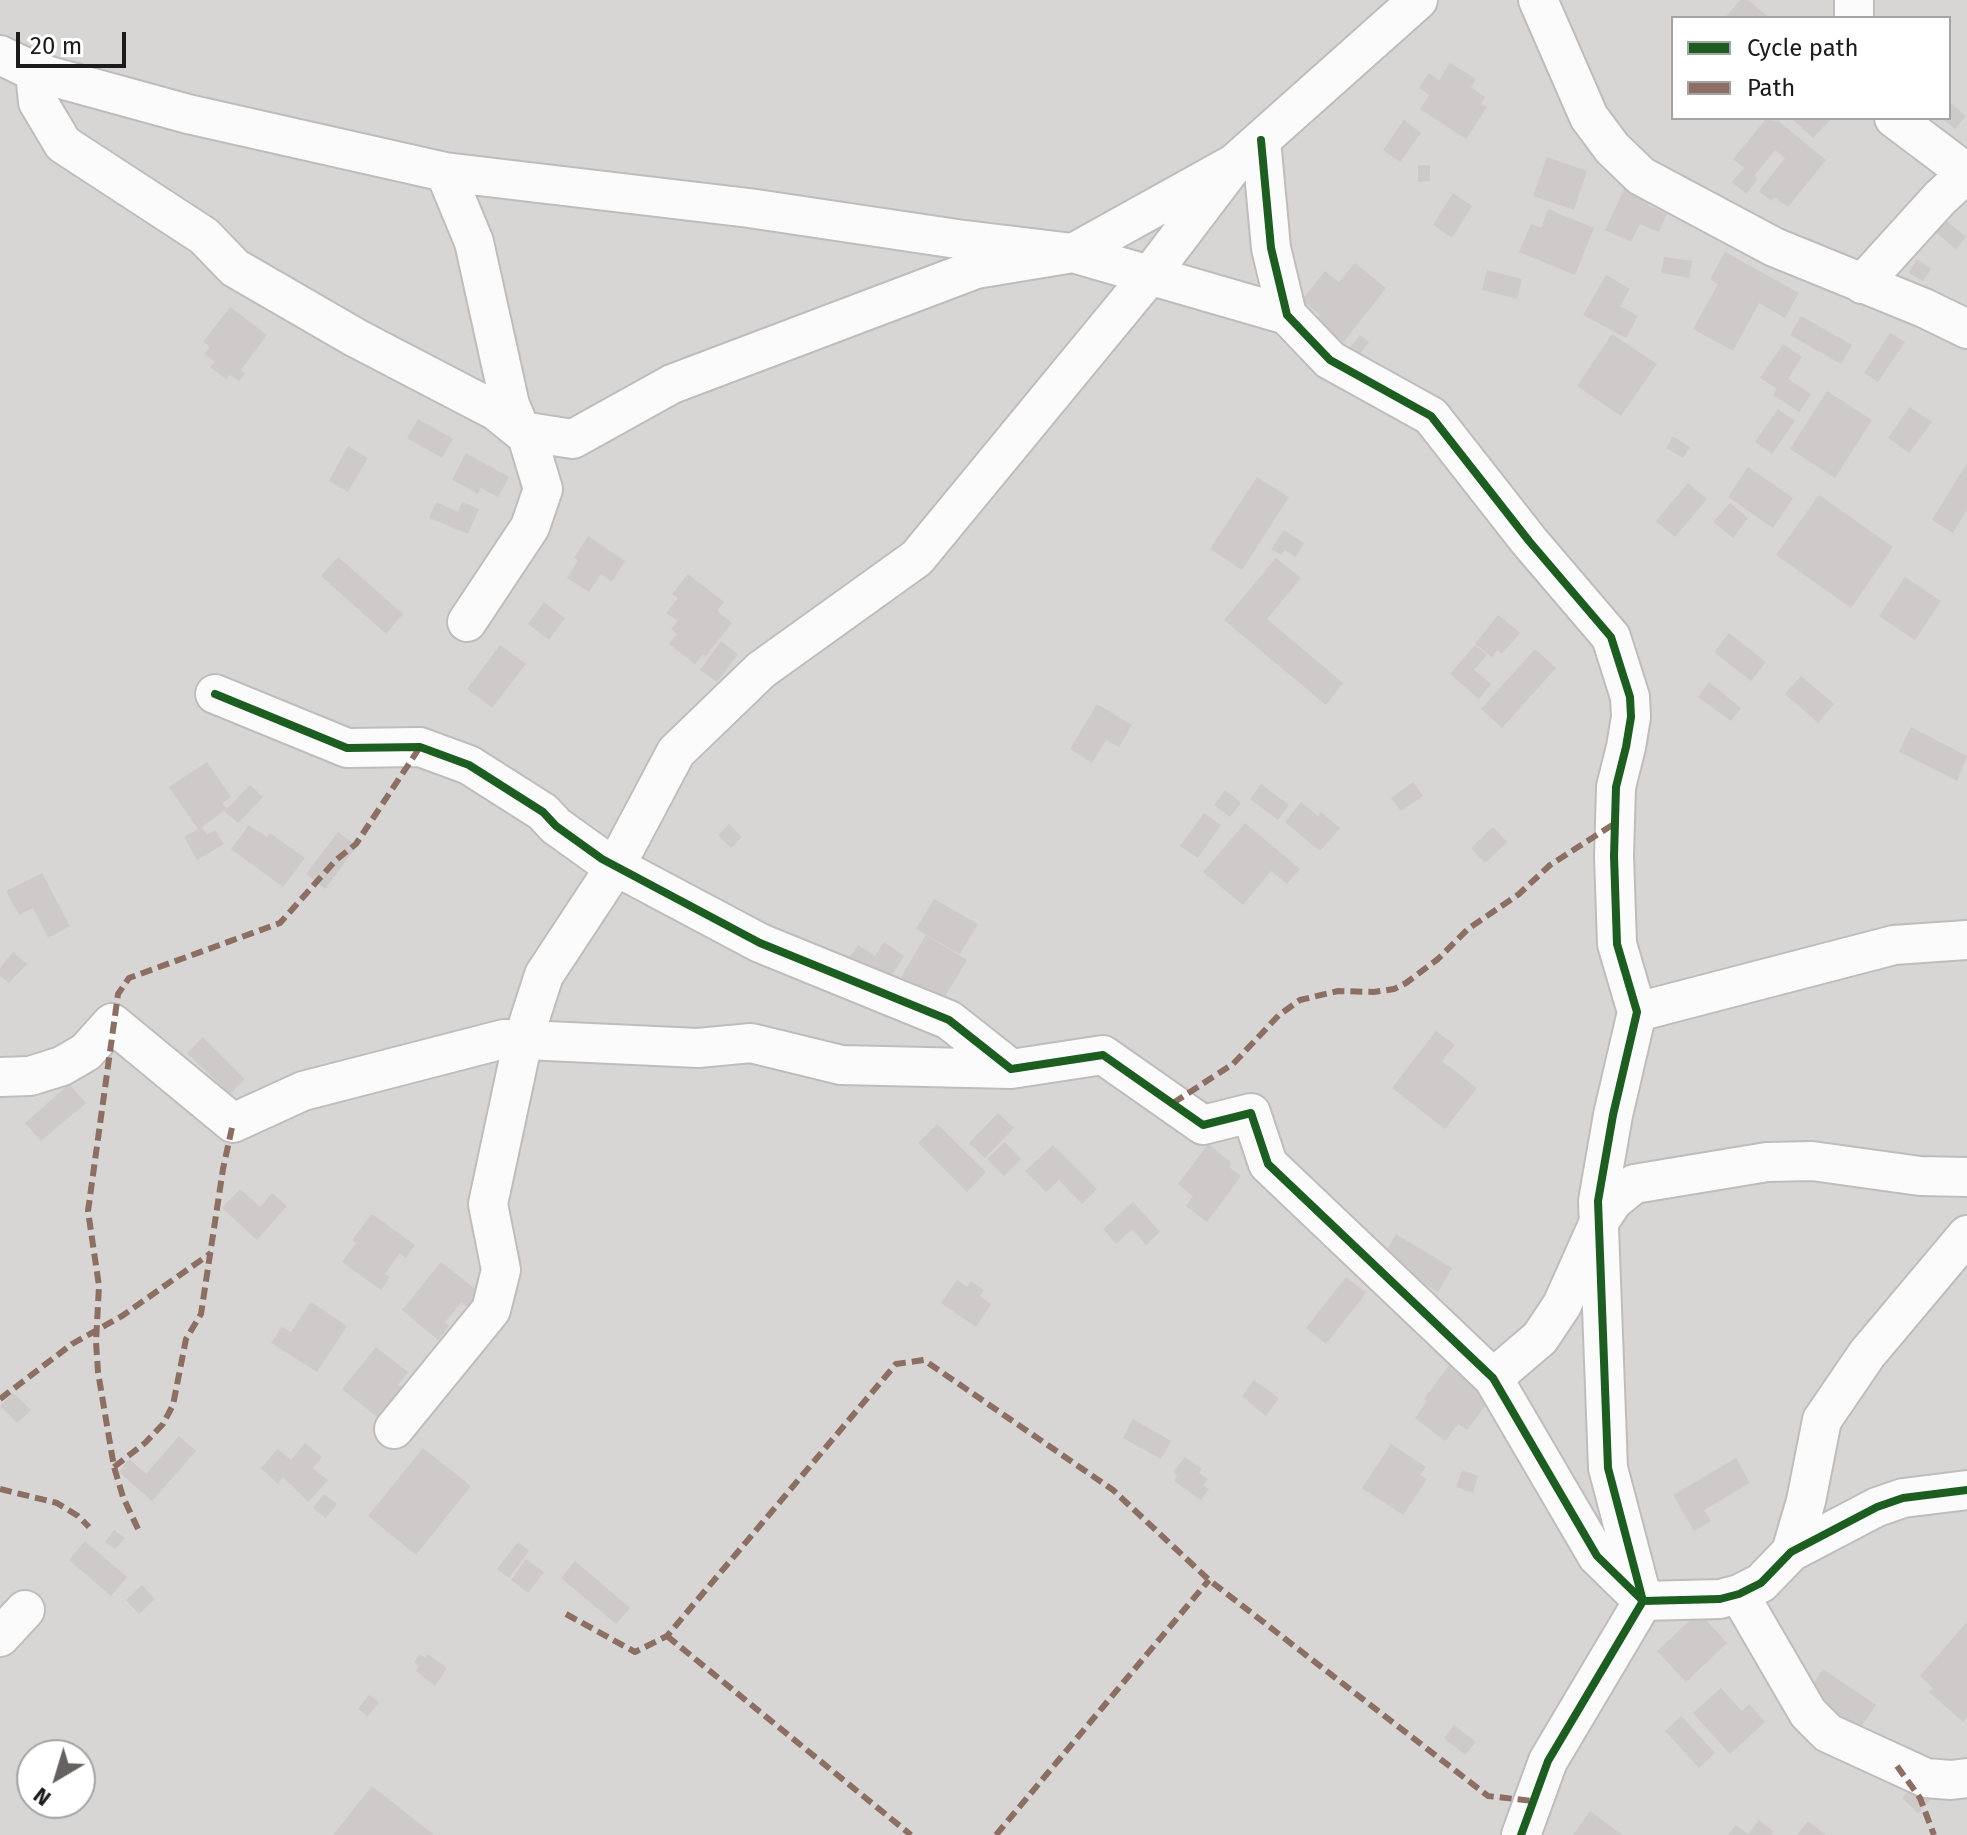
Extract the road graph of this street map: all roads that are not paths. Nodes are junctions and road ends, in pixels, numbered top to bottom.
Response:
1 (1418, 0) edge
2 (1538, 0) edge
3 (0, 55) edge
4 (35, 72) junction
5 (1897, 120) edge
6 (1248, 151) junction
7 (445, 172) junction
8 (1967, 173) edge
9 (1073, 253) junction
10 (1150, 275) junction
11 (1862, 284) junction
12 (1287, 315) junction
13 (1967, 329) edge
14 (521, 431) junction
15 (467, 622) dead end
16 (215, 694) dead end
17 (615, 867) junction
18 (1967, 940) edge
19 (1637, 1012) junction
20 (523, 1040) junction
21 (1011, 1069) junction
22 (0, 1077) edge
23 (1967, 1177) edge
24 (1599, 1222) junction
25 (1967, 1235) edge
26 (1493, 1378) junction
27 (394, 1429) dead end
28 (1967, 1490) edge
29 (1791, 1552) junction
30 (1739, 1594) junction
31 (1643, 1601) junction
32 (1967, 1778) edge
33 (1521, 1835) edge

1 - 6 street
2 - 11 street
3 - 4 street
4 - 7 street
4 - 14 street
5 - 8 street
6 - 9 street
6 - 10 street
6 - 12 street
7 - 9 street
7 - 14 street
8 - 11 street
9 - 10 street
9 - 14 street
10 - 12 street
10 - 17 street
11 - 13 street
12 - 19 street
14 - 15 street
16 - 17 street
17 - 20 street
17 - 21 street
18 - 19 street
19 - 24 street
20 - 21 street
20 - 22 street
20 - 27 street
21 - 26 street
23 - 24 street
24 - 26 street
24 - 31 street
25 - 29 street
26 - 31 street
28 - 29 street
29 - 30 street
30 - 31 street
30 - 32 street
31 - 33 street

